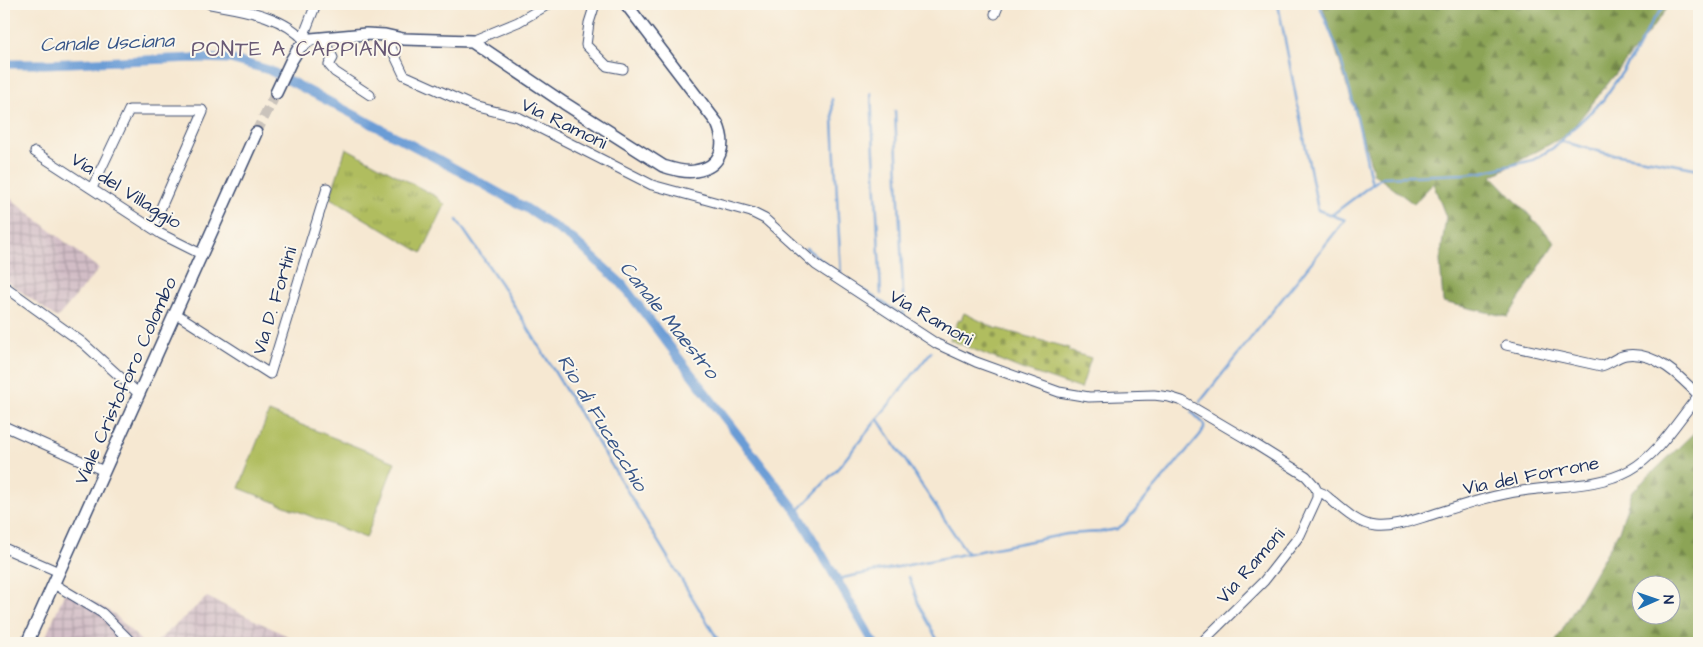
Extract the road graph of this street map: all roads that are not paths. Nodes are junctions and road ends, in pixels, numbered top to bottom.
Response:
1 (210, 4) edge
2 (316, 4) edge
3 (549, 4) edge
4 (595, 4) edge
5 (626, 4) edge
6 (999, 4) edge
7 (995, 14) dead end
8 (385, 35) junction
9 (302, 38) junction
10 (322, 38) junction
11 (472, 41) junction
12 (623, 68) dead end
13 (276, 93) tunnel mouth
14 (370, 95) dead end
15 (256, 133) tunnel mouth
16 (36, 152) dead end
17 (92, 188) junction
18 (327, 188) dead end
19 (152, 228) junction
20 (201, 254) junction
21 (4, 286) edge
22 (175, 314) junction
23 (1506, 345) dead end
24 (139, 394) junction
25 (1699, 395) edge
26 (4, 426) edge
27 (104, 471) junction
28 (1317, 491) junction
29 (4, 548) edge
30 (59, 572) junction
31 (54, 584) junction
32 (27, 643) edge
33 (132, 643) edge
34 (1204, 643) edge

1 - 9 street
2 - 9 street
3 - 11 street
4 - 12 street
5 - 11 street
6 - 7 street
8 - 10 street
8 - 11 street
8 - 28 street, Via Ramoni
9 - 10 street
9 - 13 street
10 - 14 street
15 - 20 street, Viale Cristoforo Colombo
16 - 17 street, Via del Villaggio
17 - 19 street, Via del Villaggio
17 - 19 street
18 - 22 street, Via D. Fortini
19 - 20 street, Via del Villaggio
20 - 22 street, Viale Cristoforo Colombo
21 - 24 street
22 - 24 street, Viale Cristoforo Colombo
23 - 25 street
24 - 27 street, Viale Cristoforo Colombo
25 - 28 street, Via del Forrone
26 - 27 street
27 - 30 street, Viale Cristoforo Colombo
28 - 34 street, Via Ramoni
29 - 30 street
30 - 31 street, Viale Cristoforo Colombo
31 - 32 street, Viale Cristoforo Colombo
31 - 33 street

